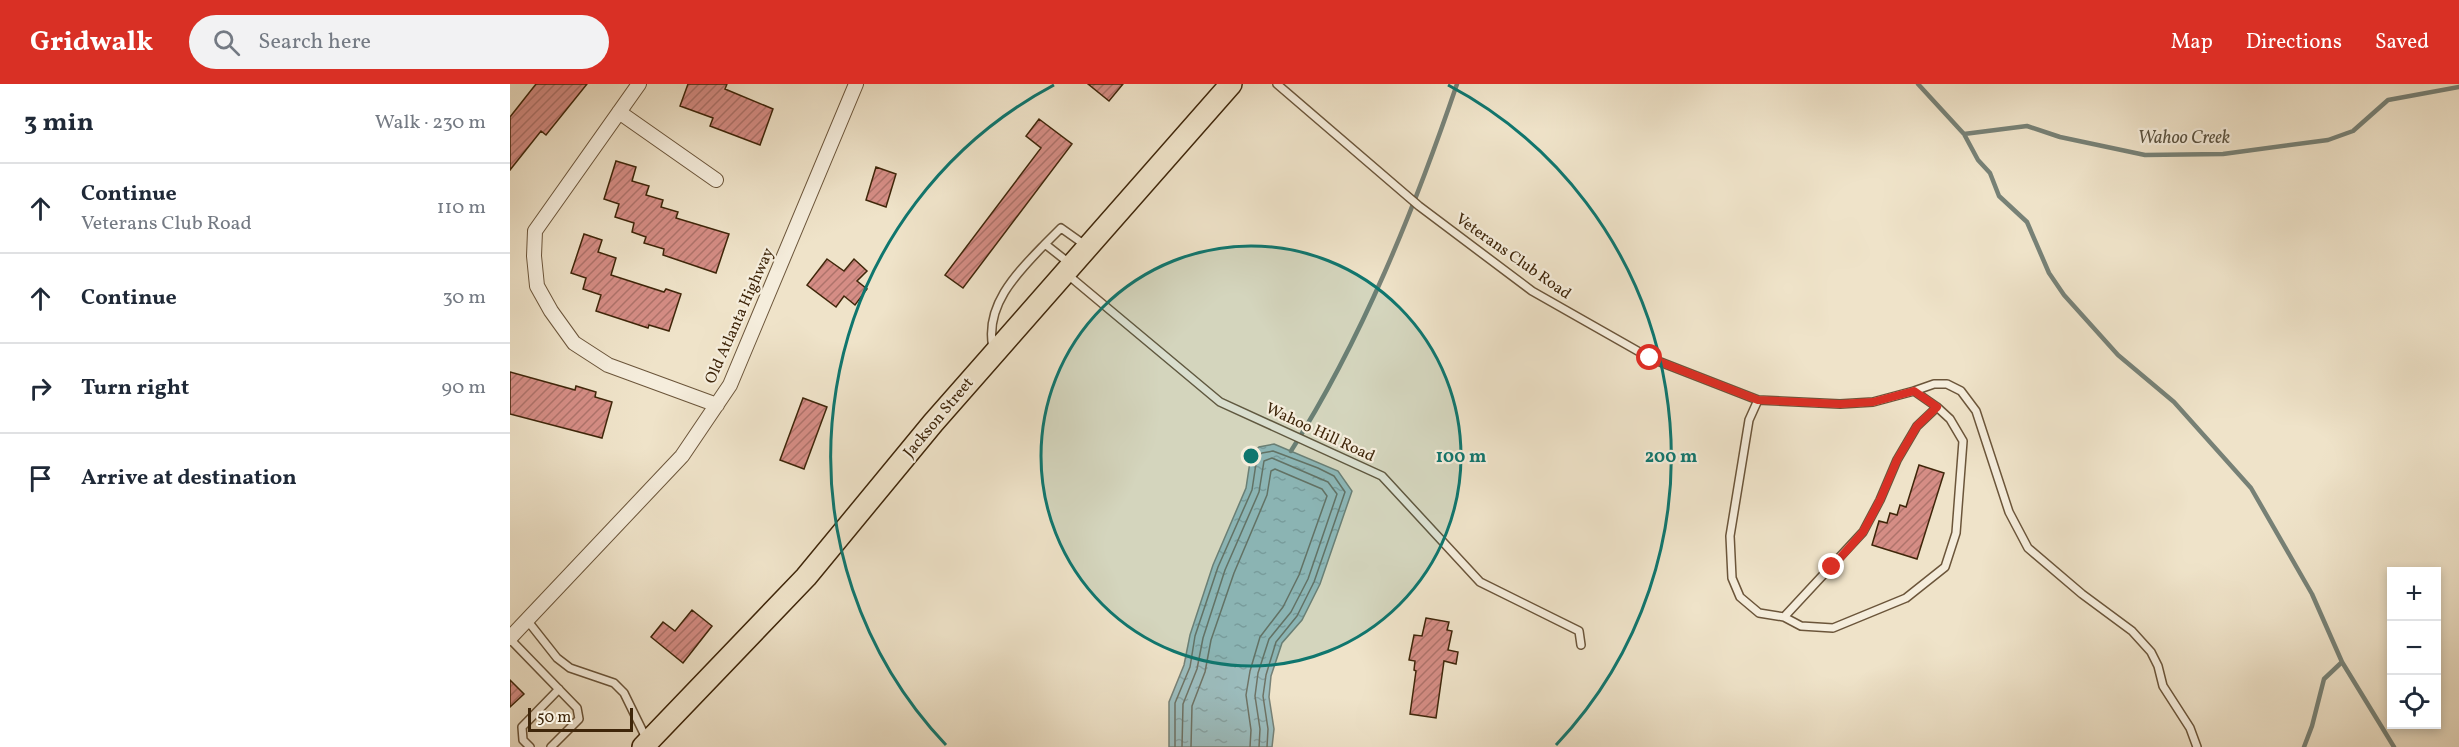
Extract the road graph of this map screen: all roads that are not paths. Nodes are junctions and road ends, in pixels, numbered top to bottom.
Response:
1 (639, 84) edge
2 (856, 84) edge
3 (1230, 84) edge
4 (1277, 84) edge
5 (619, 112) junction
6 (716, 180) dead end
7 (1046, 244) junction
8 (1087, 247) junction
9 (1068, 268) junction
10 (994, 353) junction
11 (1914, 391) junction
12 (1758, 400) junction
13 (717, 405) junction
14 (1937, 407) junction
15 (1784, 617) junction
16 (527, 620) junction
17 (510, 638) edge
18 (1581, 645) dead end
19 (559, 689) junction
20 (645, 744) edge
21 (530, 747) edge
22 (551, 747) edge
23 (2196, 747) edge

1 - 5 street
2 - 13 street, Old Atlanta Highway
3 - 8 main road, Jackson Street
4 - 12 lane, Veterans Club Road
5 - 6 street
5 - 13 street
7 - 8 lane
7 - 9 lane
7 - 10 lane
8 - 9 main road, Jackson Street
9 - 10 main road, Jackson Street
9 - 18 lane, Wahoo Hill Road
10 - 20 main road, Jackson Street
11 - 12 lane, Veterans Club Road
11 - 14 lane
11 - 23 lane, Veterans Club Road
12 - 15 lane
13 - 16 street, Old Atlanta Highway
14 - 15 lane
14 - 15 lane
16 - 17 street, Old Atlanta Highway
16 - 20 lane
17 - 19 lane
19 - 21 lane
19 - 22 lane

